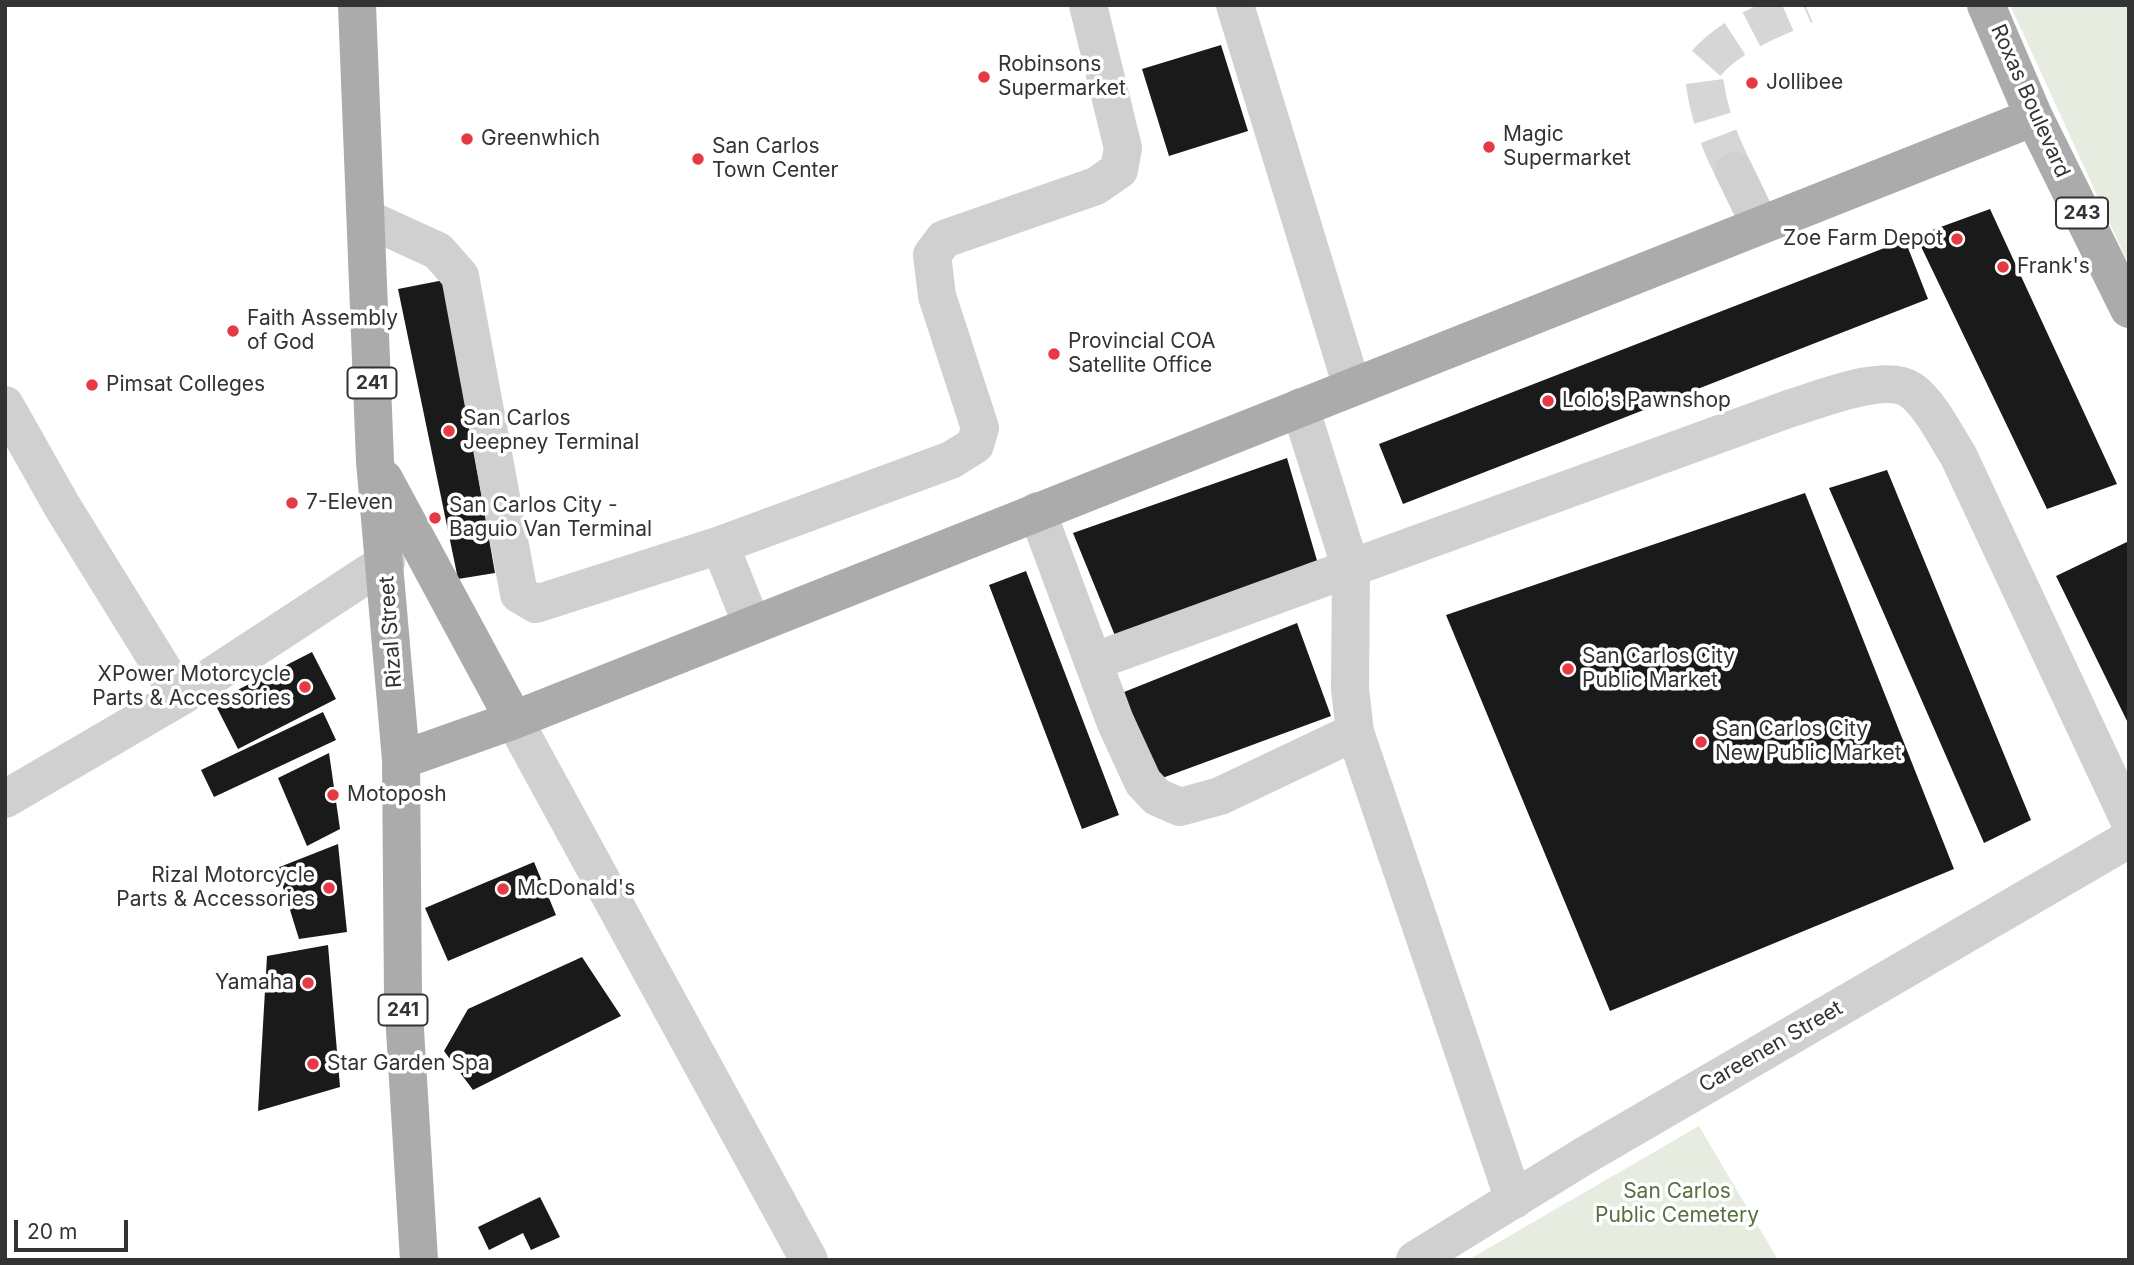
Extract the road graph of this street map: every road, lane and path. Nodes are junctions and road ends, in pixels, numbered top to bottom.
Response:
1 (357, 5) edge
2 (1088, 5) edge
3 (1234, 5) edge
4 (1986, 5) edge
5 (2034, 117) junction
6 (1734, 172) tunnel mouth
7 (366, 218) junction
8 (1760, 225) junction
9 (2129, 309) edge
10 (1352, 387) junction
11 (5, 405) edge
12 (1300, 407) junction
13 (375, 461) junction
14 (1037, 512) junction
15 (720, 545) junction
16 (386, 562) junction
17 (1352, 569) junction
18 (752, 625) junction
19 (1095, 661) junction
20 (180, 697) junction
21 (514, 720) junction
22 (1355, 732) junction
23 (401, 760) junction
24 (5, 799) edge
25 (2129, 820) edge
26 (2129, 839) edge
27 (1514, 1200) junction
28 (419, 1260) edge
29 (809, 1260) edge
30 (1415, 1260) edge

1 - 7 main road, Rizal Street / 241
2 - 15 street
3 - 10 street
4 - 5 main road, Roxas Boulevard / 243
5 - 8 main road
5 - 9 main road, Roxas Boulevard / 243
6 - 8 street
7 - 13 main road, Rizal Street / 241
7 - 15 street
8 - 10 main road
10 - 12 main road
11 - 20 street
12 - 14 main road
12 - 17 street
13 - 16 main road, Rizal Street / 241
13 - 21 main road
14 - 18 main road
14 - 19 street
15 - 18 street
16 - 20 street
16 - 23 main road, Rizal Street / 241
17 - 19 street
17 - 22 street
17 - 25 street
18 - 21 main road
19 - 22 street
20 - 24 street
21 - 23 main road
21 - 29 street
22 - 27 street
23 - 28 main road, Rizal Street / 241
26 - 27 street, Careenen Street
27 - 30 street, Careenen Street

